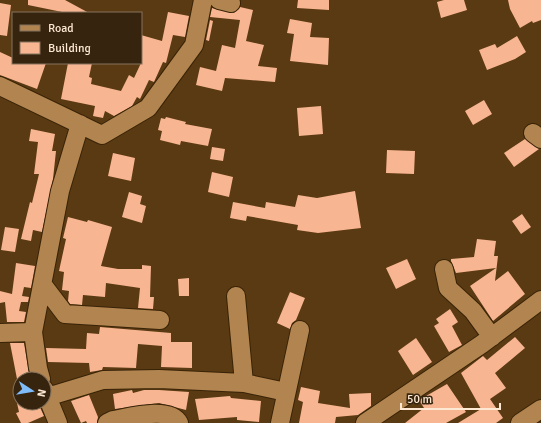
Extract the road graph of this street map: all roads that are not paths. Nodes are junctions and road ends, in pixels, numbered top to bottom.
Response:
1 (203, 0) edge
2 (0, 86) edge
3 (80, 124) junction
4 (444, 269) dead end
5 (43, 285) junction
6 (236, 296) dead end
7 (541, 300) edge
8 (160, 320) dead end
9 (300, 330) dead end
10 (33, 332) junction
11 (0, 333) edge
12 (492, 337) junction
13 (39, 371) edge
14 (244, 383) junction
15 (52, 391) edge
16 (286, 392) junction
17 (52, 409) edge
18 (541, 409) edge
19 (58, 423) edge
20 (107, 423) edge
21 (180, 423) edge
22 (280, 423) edge
23 (365, 423) edge
24 (520, 423) edge

1 - 3 street
2 - 3 street
3 - 5 street
4 - 12 street
5 - 8 street
5 - 10 street
6 - 14 street
7 - 12 street
9 - 16 street
10 - 11 street
10 - 13 street
12 - 23 street
14 - 15 street
14 - 16 street
16 - 22 street
17 - 19 street
18 - 24 street
20 - 21 street

